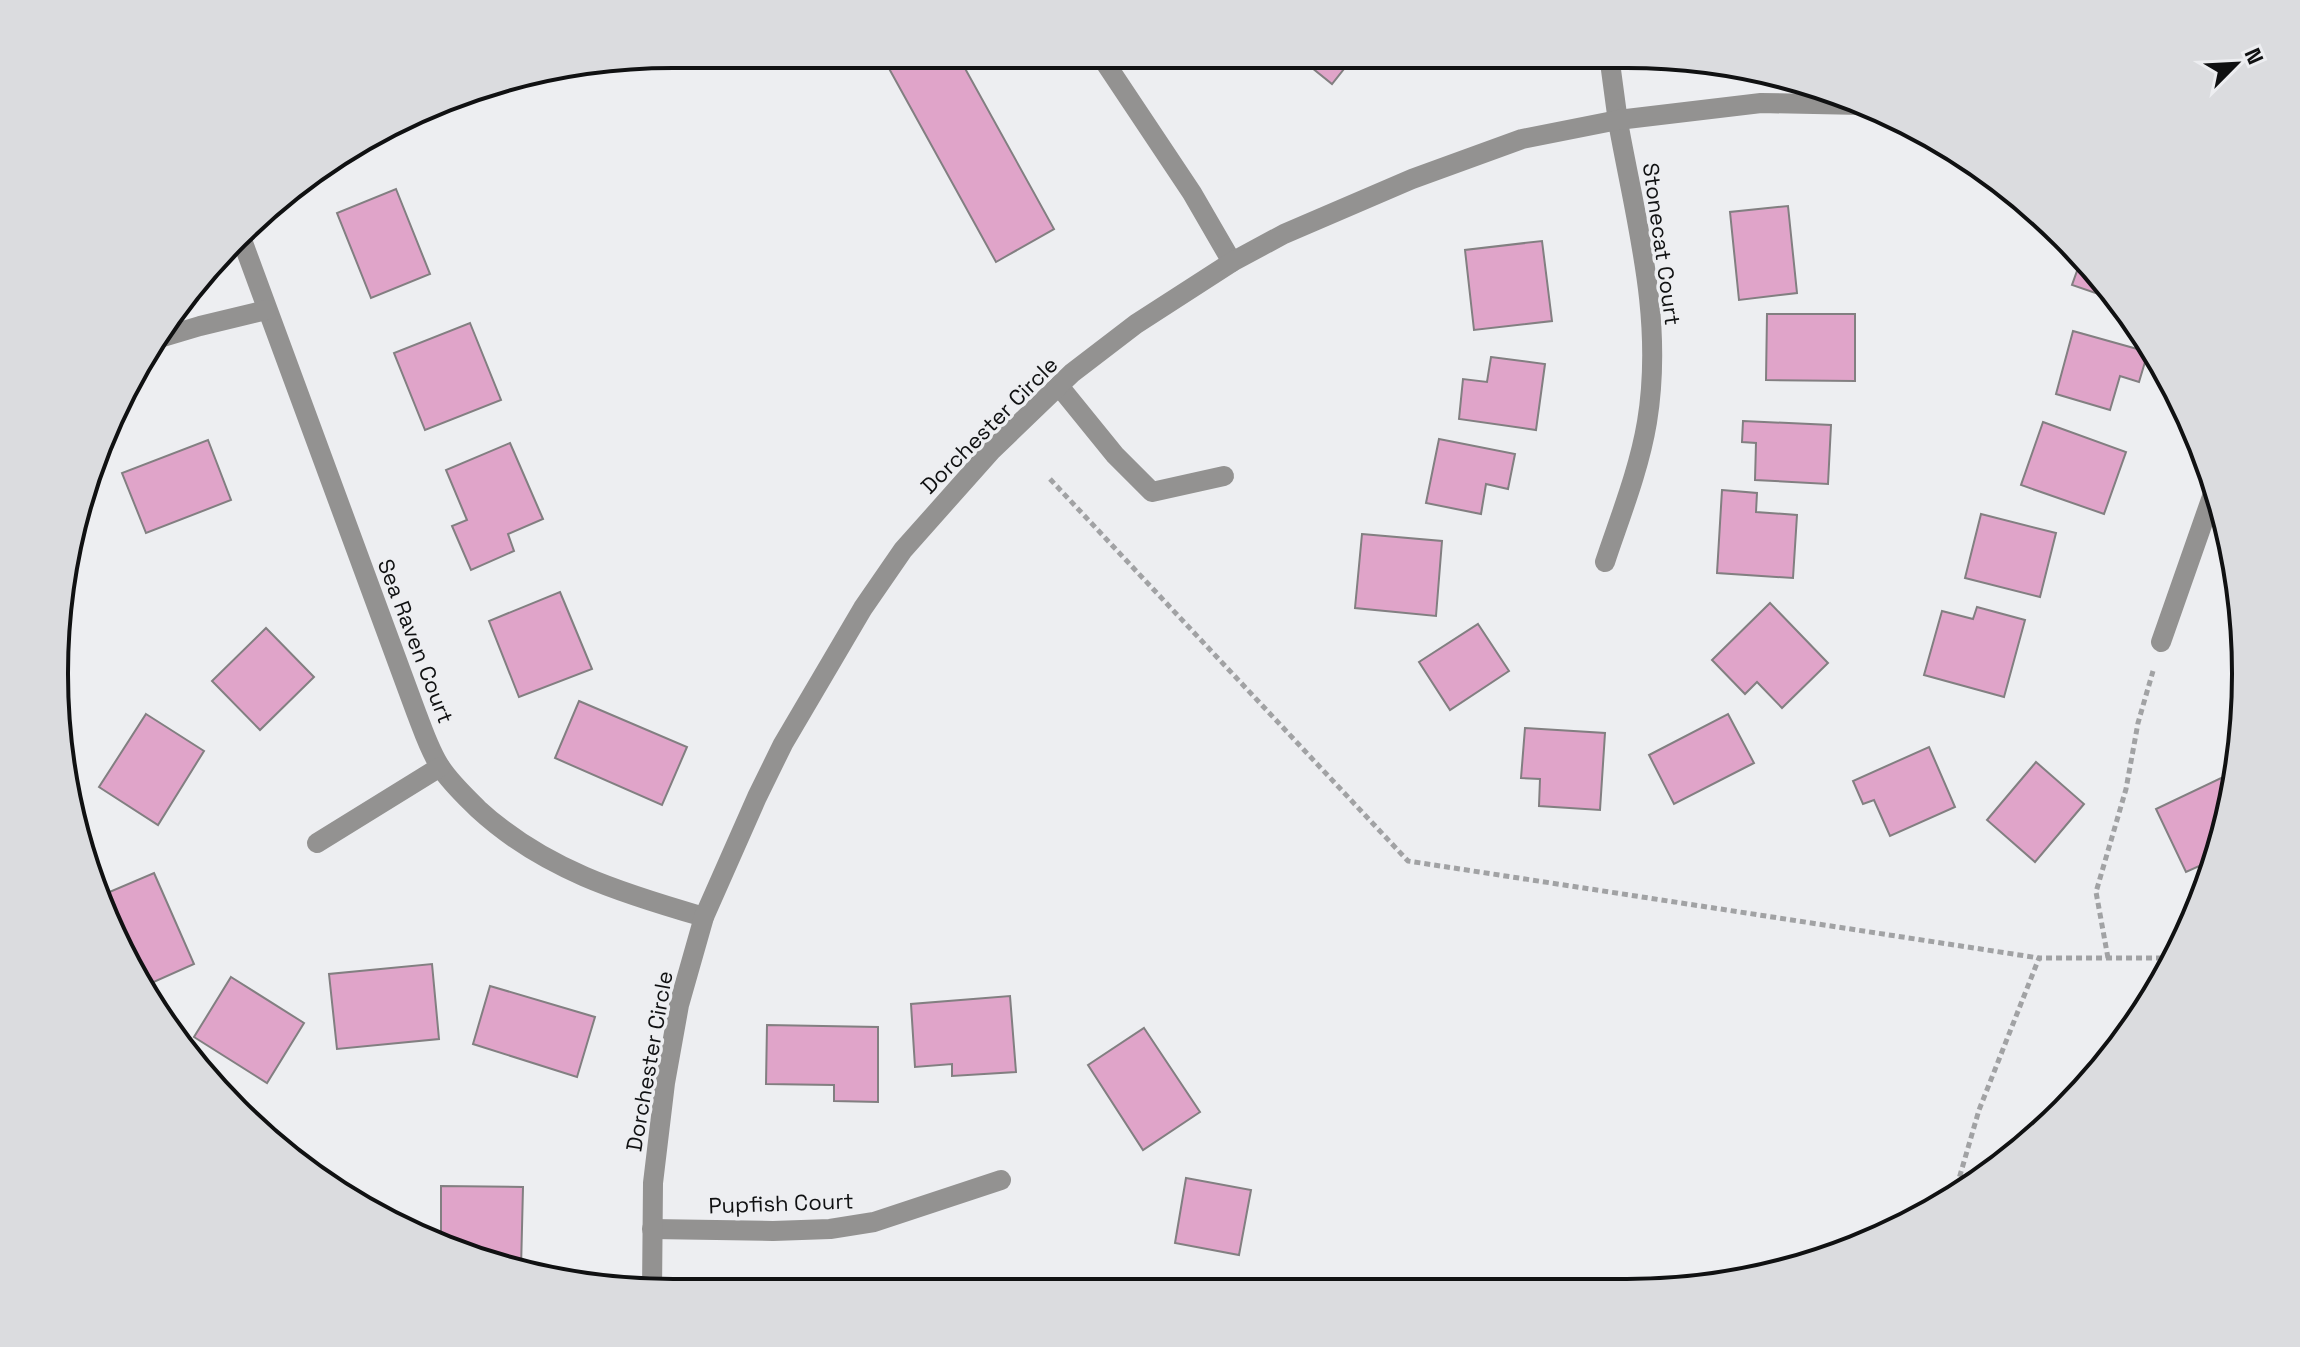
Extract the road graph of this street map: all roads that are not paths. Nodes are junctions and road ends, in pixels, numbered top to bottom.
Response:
1 (1109, 68) edge
2 (1611, 68) edge
3 (1833, 104) edge
4 (1618, 120) junction
5 (244, 246) edge
6 (1232, 262) junction
7 (266, 310) junction
8 (172, 334) edge
9 (1059, 386) junction
10 (1224, 476) dead end
11 (2208, 507) edge
12 (1605, 562) dead end
13 (2161, 642) road end
14 (440, 767) junction
15 (317, 843) dead end
16 (704, 917) junction
17 (1001, 1180) dead end
18 (652, 1229) junction
19 (652, 1278) edge

1 - 6 street
2 - 4 street, Stonecat Court
3 - 4 street, Dorchester Circle
4 - 6 street, Dorchester Circle
4 - 12 street, Stonecat Court
5 - 7 street, Sea Raven Court
6 - 9 street, Dorchester Circle
7 - 8 street
7 - 14 street, Sea Raven Court
9 - 10 street
9 - 16 street, Dorchester Circle
11 - 13 street
14 - 15 street
14 - 16 street, Sea Raven Court
16 - 18 street, Dorchester Circle
17 - 18 street, Pupfish Court
18 - 19 street, Dorchester Circle

